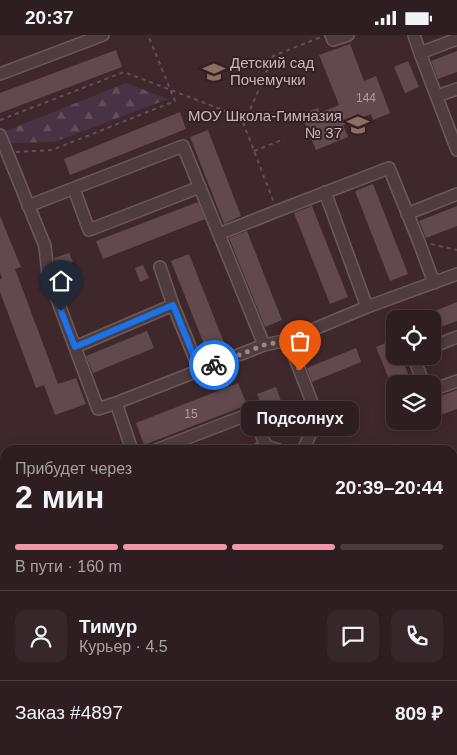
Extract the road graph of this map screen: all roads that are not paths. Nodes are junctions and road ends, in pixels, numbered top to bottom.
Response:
1 (103, 35) edge
2 (331, 35) edge
3 (348, 35) edge
4 (414, 35) edge
5 (457, 39) edge
6 (420, 53) junction
7 (0, 74) edge
8 (457, 89) edge
9 (437, 97) junction
10 (0, 137) edge
11 (457, 150) edge
12 (200, 187) junction
13 (74, 189) junction
14 (325, 192) junction
15 (457, 194) edge
16 (28, 206) junction
17 (407, 214) junction
18 (219, 234) junction
19 (160, 267) dead end
20 (457, 274) edge
21 (434, 283) junction
22 (173, 305) junction
23 (367, 307) junction
24 (457, 337) edge
25 (288, 340) junction
26 (441, 343) edge
27 (264, 345) junction
28 (75, 347) junction
29 (200, 371) junction
30 (457, 381) edge
31 (441, 387) edge
32 (116, 403) junction
33 (187, 438) junction
34 (130, 445) edge
35 (169, 445) edge
36 (190, 445) edge
37 (261, 445) edge
38 (305, 445) edge

1 - 7 street
2 - 3 street
4 - 6 street
5 - 6 street
6 - 9 street
8 - 9 street
9 - 11 street
10 - 16 street
12 - 13 street
12 - 13 street
12 - 18 street
13 - 16 street
14 - 17 street
14 - 18 street
14 - 23 street
15 - 17 street
16 - 28 street
17 - 21 street
18 - 27 street
19 - 22 street
20 - 21 street
21 - 23 street
22 - 28 street
22 - 29 street
23 - 25 street
24 - 26 street
25 - 27 street
25 - 38 street
27 - 29 street
28 - 32 street
29 - 32 street
30 - 31 street
32 - 34 street
33 - 35 street
33 - 36 street
33 - 37 street

